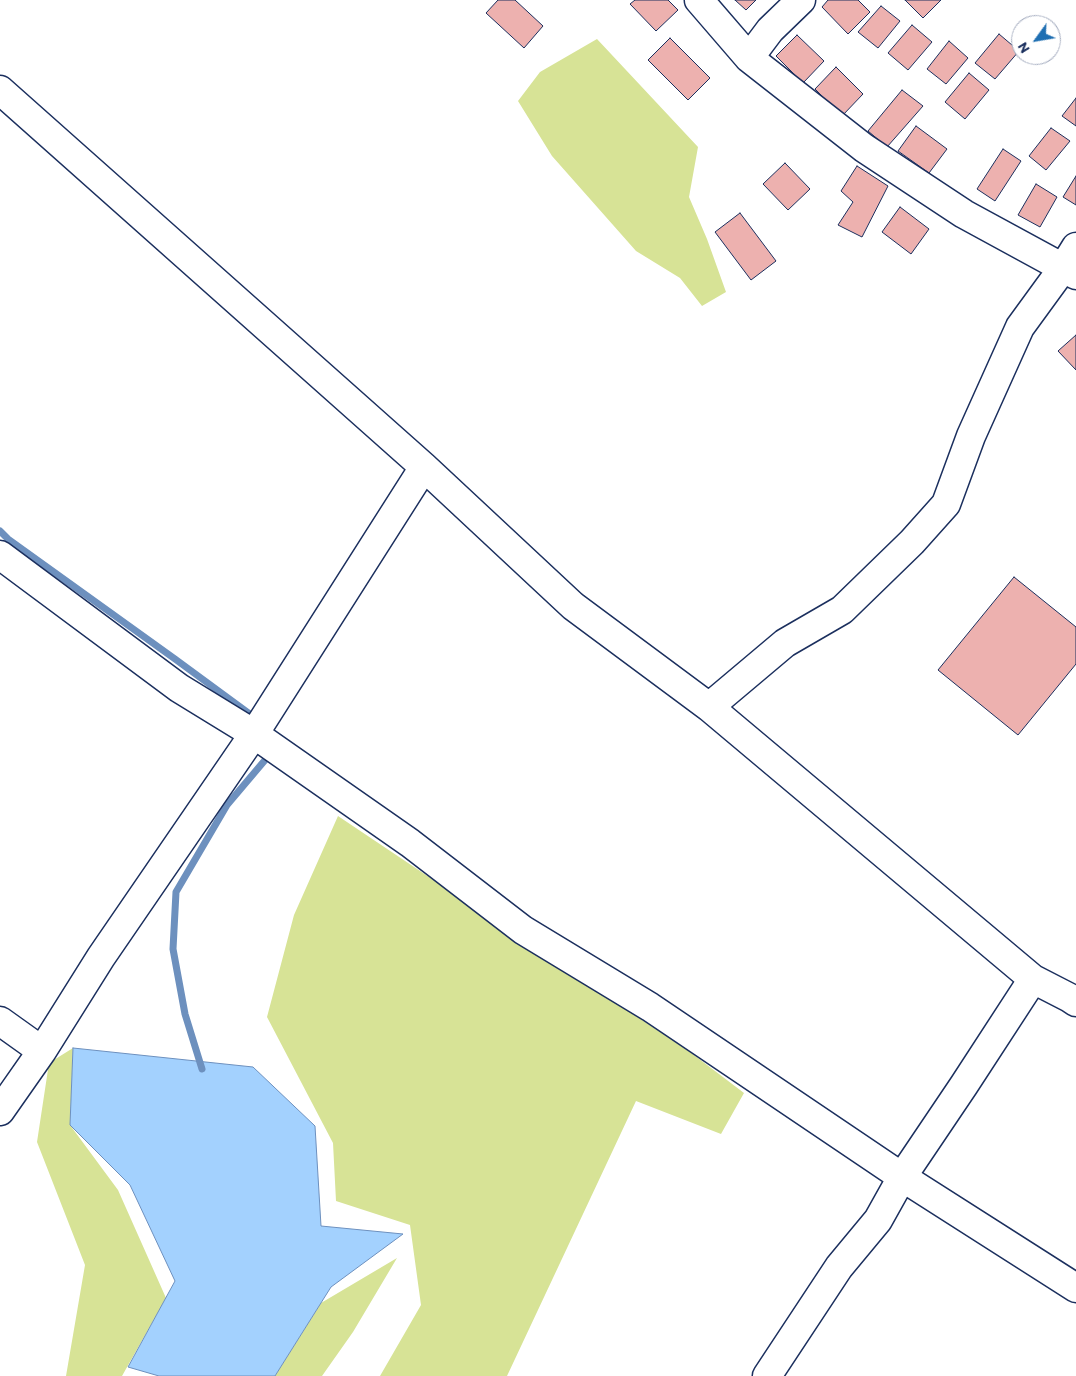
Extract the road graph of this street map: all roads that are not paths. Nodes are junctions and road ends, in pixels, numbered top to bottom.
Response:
1 (699, 0) edge
2 (801, 0) edge
3 (750, 58) junction
4 (0, 90) edge
5 (1072, 263) edge
6 (424, 467) junction
7 (0, 555) edge
8 (709, 707) junction
9 (265, 736) junction
10 (1033, 979) junction
11 (1076, 1002) edge
12 (0, 1021) edge
13 (42, 1051) junction
14 (0, 1111) edge
15 (902, 1176) junction
16 (1076, 1288) edge
17 (767, 1376) edge

1 - 3 street
2 - 3 street
3 - 5 street
4 - 6 street
5 - 8 street
6 - 8 street
6 - 9 street
7 - 9 street
8 - 10 street
9 - 13 street
9 - 15 street
10 - 11 street
10 - 15 street
12 - 13 street
13 - 14 street
15 - 16 street
15 - 17 street

